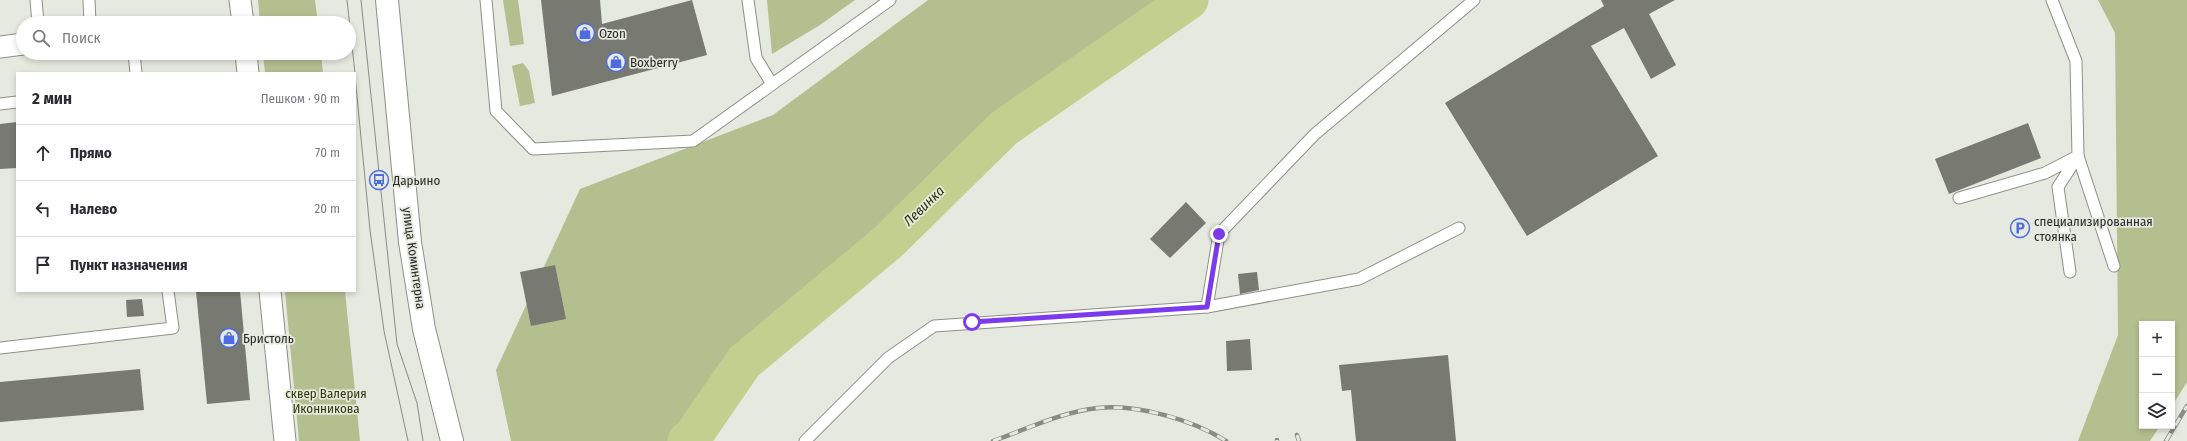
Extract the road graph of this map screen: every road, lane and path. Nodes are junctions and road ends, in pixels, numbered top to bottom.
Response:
1 (36, 0) edge
2 (89, 0) edge
3 (240, 0) edge
4 (387, 0) edge
5 (486, 0) edge
6 (748, 0) edge
7 (890, 0) edge
8 (1474, 0) edge
9 (2052, 0) edge
10 (37, 16) edge
11 (90, 16) edge
12 (241, 16) edge
13 (16, 45) edge
14 (0, 47) edge
15 (135, 60) edge
16 (247, 60) edge
17 (136, 72) edge
18 (248, 72) edge
19 (772, 84) junction
20 (16, 102) edge
21 (0, 104) edge
22 (2078, 156) junction
23 (1959, 198) dead end
24 (1459, 228) dead end
25 (2114, 266) dead end
26 (2070, 272) dead end
27 (168, 292) edge
28 (270, 292) edge
29 (1207, 307) junction
30 (0, 348) edge
31 (286, 441) edge
32 (452, 441) edge
33 (805, 441) edge

1 - 10 lane
2 - 11 lane
3 - 12 street
4 - 32 main road, улица Коминтерна
5 - 19 lane
6 - 19 lane
7 - 19 lane
8 - 29 lane
9 - 22 lane
13 - 14 street
15 - 17 lane
16 - 18 street
20 - 21 lane
22 - 23 lane
22 - 25 lane
22 - 26 lane
24 - 29 lane
27 - 30 lane
28 - 31 street
29 - 33 lane

